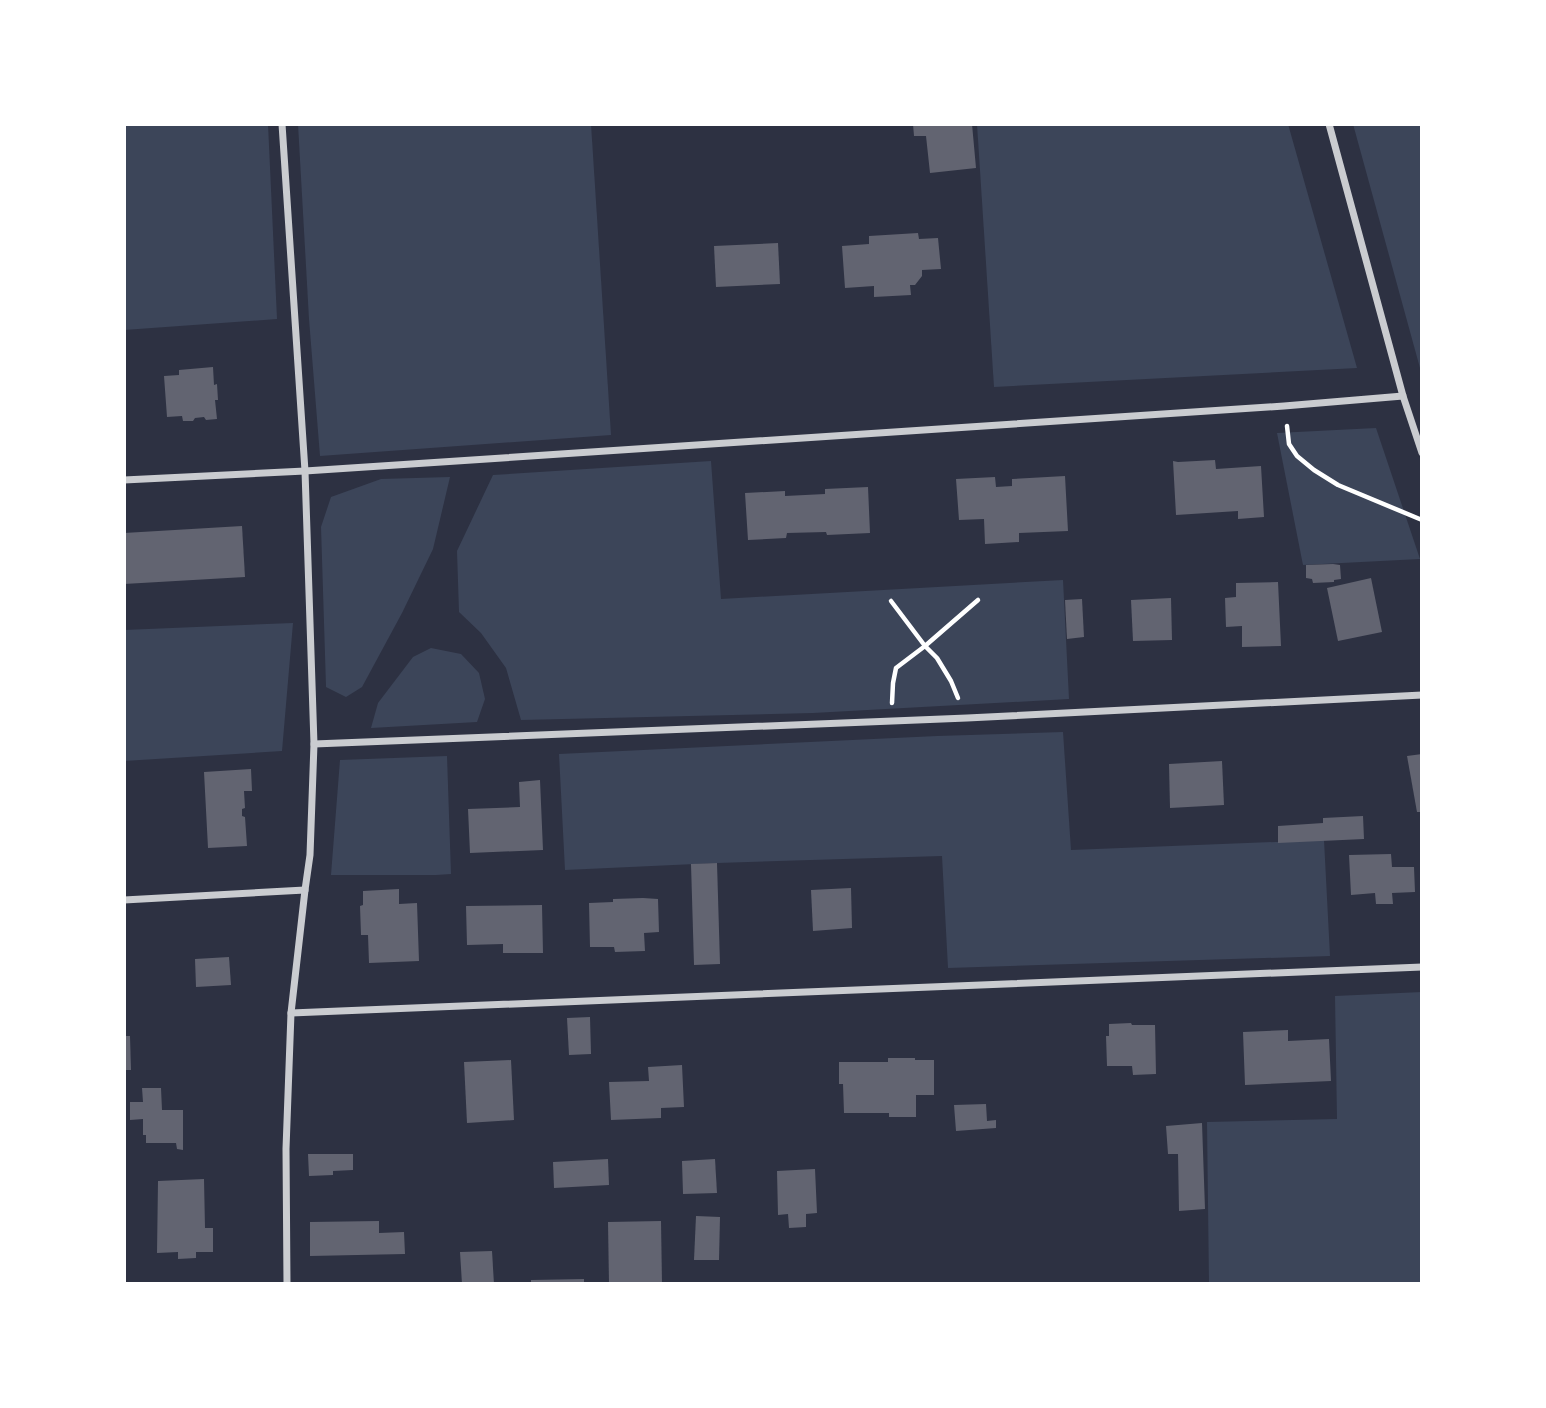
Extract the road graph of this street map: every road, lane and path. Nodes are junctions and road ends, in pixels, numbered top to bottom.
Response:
1 (282, 124) edge
2 (1329, 124) edge
3 (1403, 396) junction
4 (1284, 406) junction
5 (1422, 453) edge
6 (305, 471) junction
7 (124, 480) edge
8 (1422, 520) edge
9 (978, 600) dead end
10 (891, 601) dead end
11 (925, 646) junction
12 (1422, 695) edge
13 (967, 718) junction
14 (892, 721) junction
15 (314, 744) junction
16 (305, 890) junction
17 (124, 900) edge
18 (1422, 967) edge
19 (291, 1013) junction
20 (287, 1284) edge

1 - 6 street
2 - 3 street
3 - 4 street
3 - 5 street
4 - 6 street
4 - 8 path
6 - 7 street
6 - 15 street
9 - 11 path
10 - 11 path
11 - 13 path
11 - 14 path
12 - 13 street
13 - 14 street
14 - 15 street
15 - 16 street
16 - 17 street
16 - 19 street
18 - 19 street
19 - 20 street

